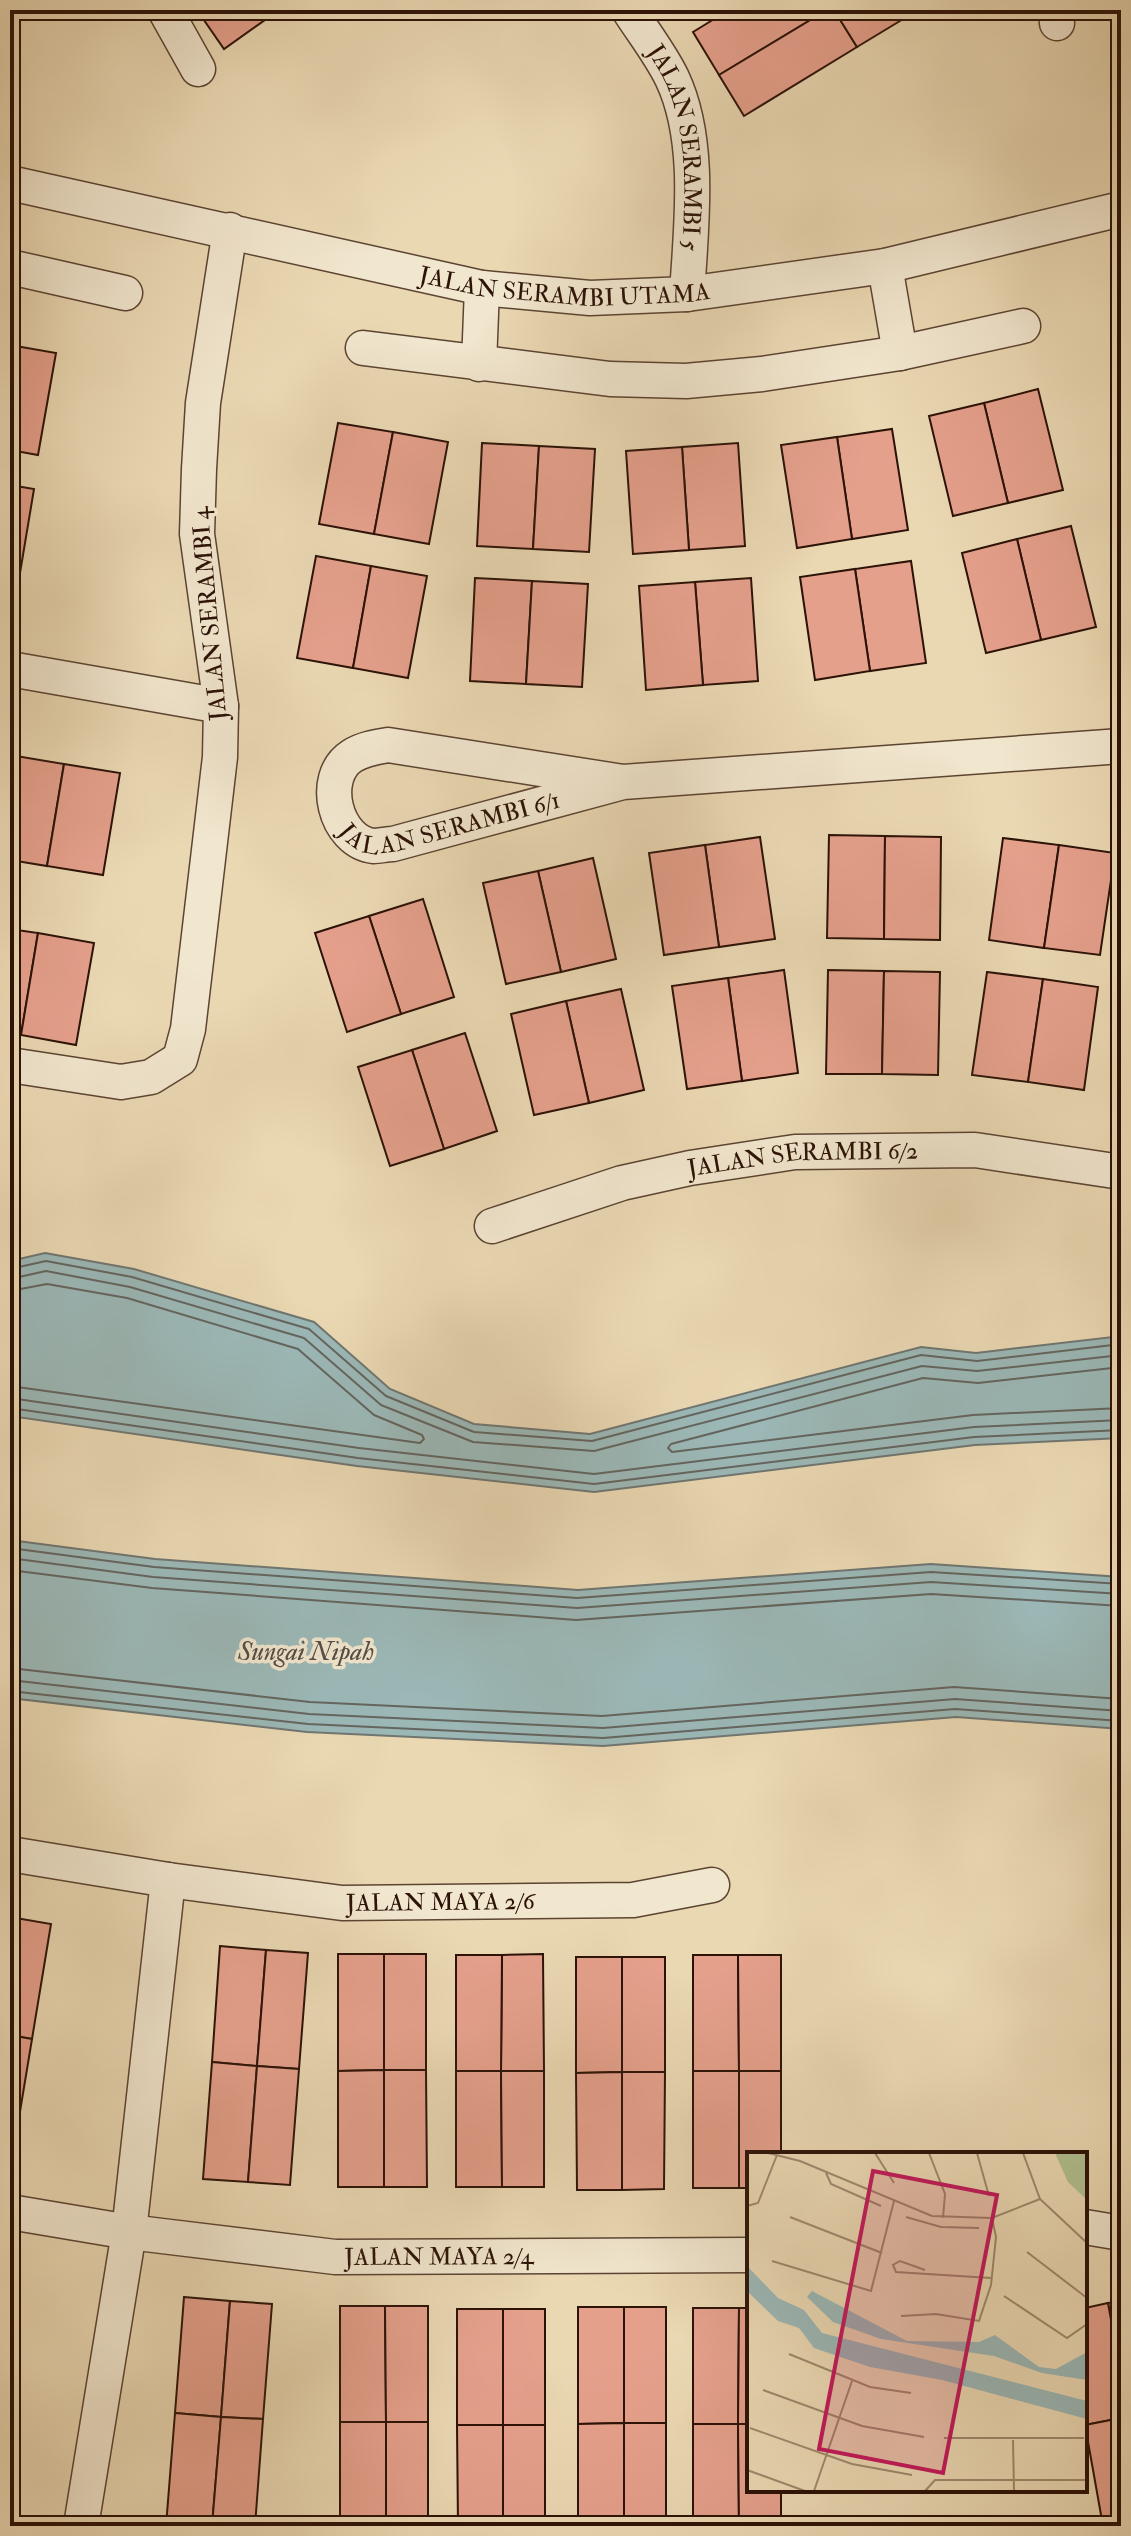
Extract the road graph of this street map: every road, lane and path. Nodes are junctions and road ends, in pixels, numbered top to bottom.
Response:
1 (165, 10) edge
2 (629, 10) edge
3 (198, 69) dead end
4 (10, 183) edge
5 (1121, 209) edge
6 (230, 230) junction
7 (885, 266) junction
8 (10, 267) edge
9 (482, 288) junction
10 (125, 293) dead end
11 (687, 294) junction
12 (1023, 326) dead end
13 (363, 348) dead end
14 (900, 353) junction
15 (479, 364) junction
16 (10, 669) edge
17 (221, 706) junction
18 (1121, 746) edge
19 (623, 782) junction
20 (10, 1065) edge
21 (1121, 1172) edge
22 (492, 1226) dead end
23 (10, 1854) edge
24 (168, 1880) junction
25 (712, 1885) dead end
26 (10, 2212) edge
27 (1087, 2227) edge
28 (129, 2232) junction
29 (1121, 2233) edge
30 (747, 2255) edge
31 (81, 2526) edge

1 - 3 street
2 - 11 street, JALAN SERAMBI 5
4 - 6 street, JALAN SERAMBI UTAMA
5 - 7 street, JALAN SERAMBI UTAMA
6 - 9 street, JALAN SERAMBI UTAMA
6 - 17 street, JALAN SERAMBI 4
7 - 11 street, JALAN SERAMBI UTAMA
7 - 14 street
8 - 10 street
9 - 11 street, JALAN SERAMBI UTAMA
9 - 15 street
12 - 14 street
13 - 15 street
14 - 15 street
16 - 17 street
17 - 20 street, JALAN SERAMBI 4
18 - 19 street, JALAN SERAMBI 6/1
19 - 19 street, JALAN SERAMBI 6/1
21 - 22 street, JALAN SERAMBI 6/2
23 - 24 street, JALAN MAYA 2/6
24 - 25 street, JALAN MAYA 2/6
24 - 28 street
26 - 28 street, JALAN MAYA 2/4
27 - 29 street
28 - 30 street, JALAN MAYA 2/4
28 - 31 street

